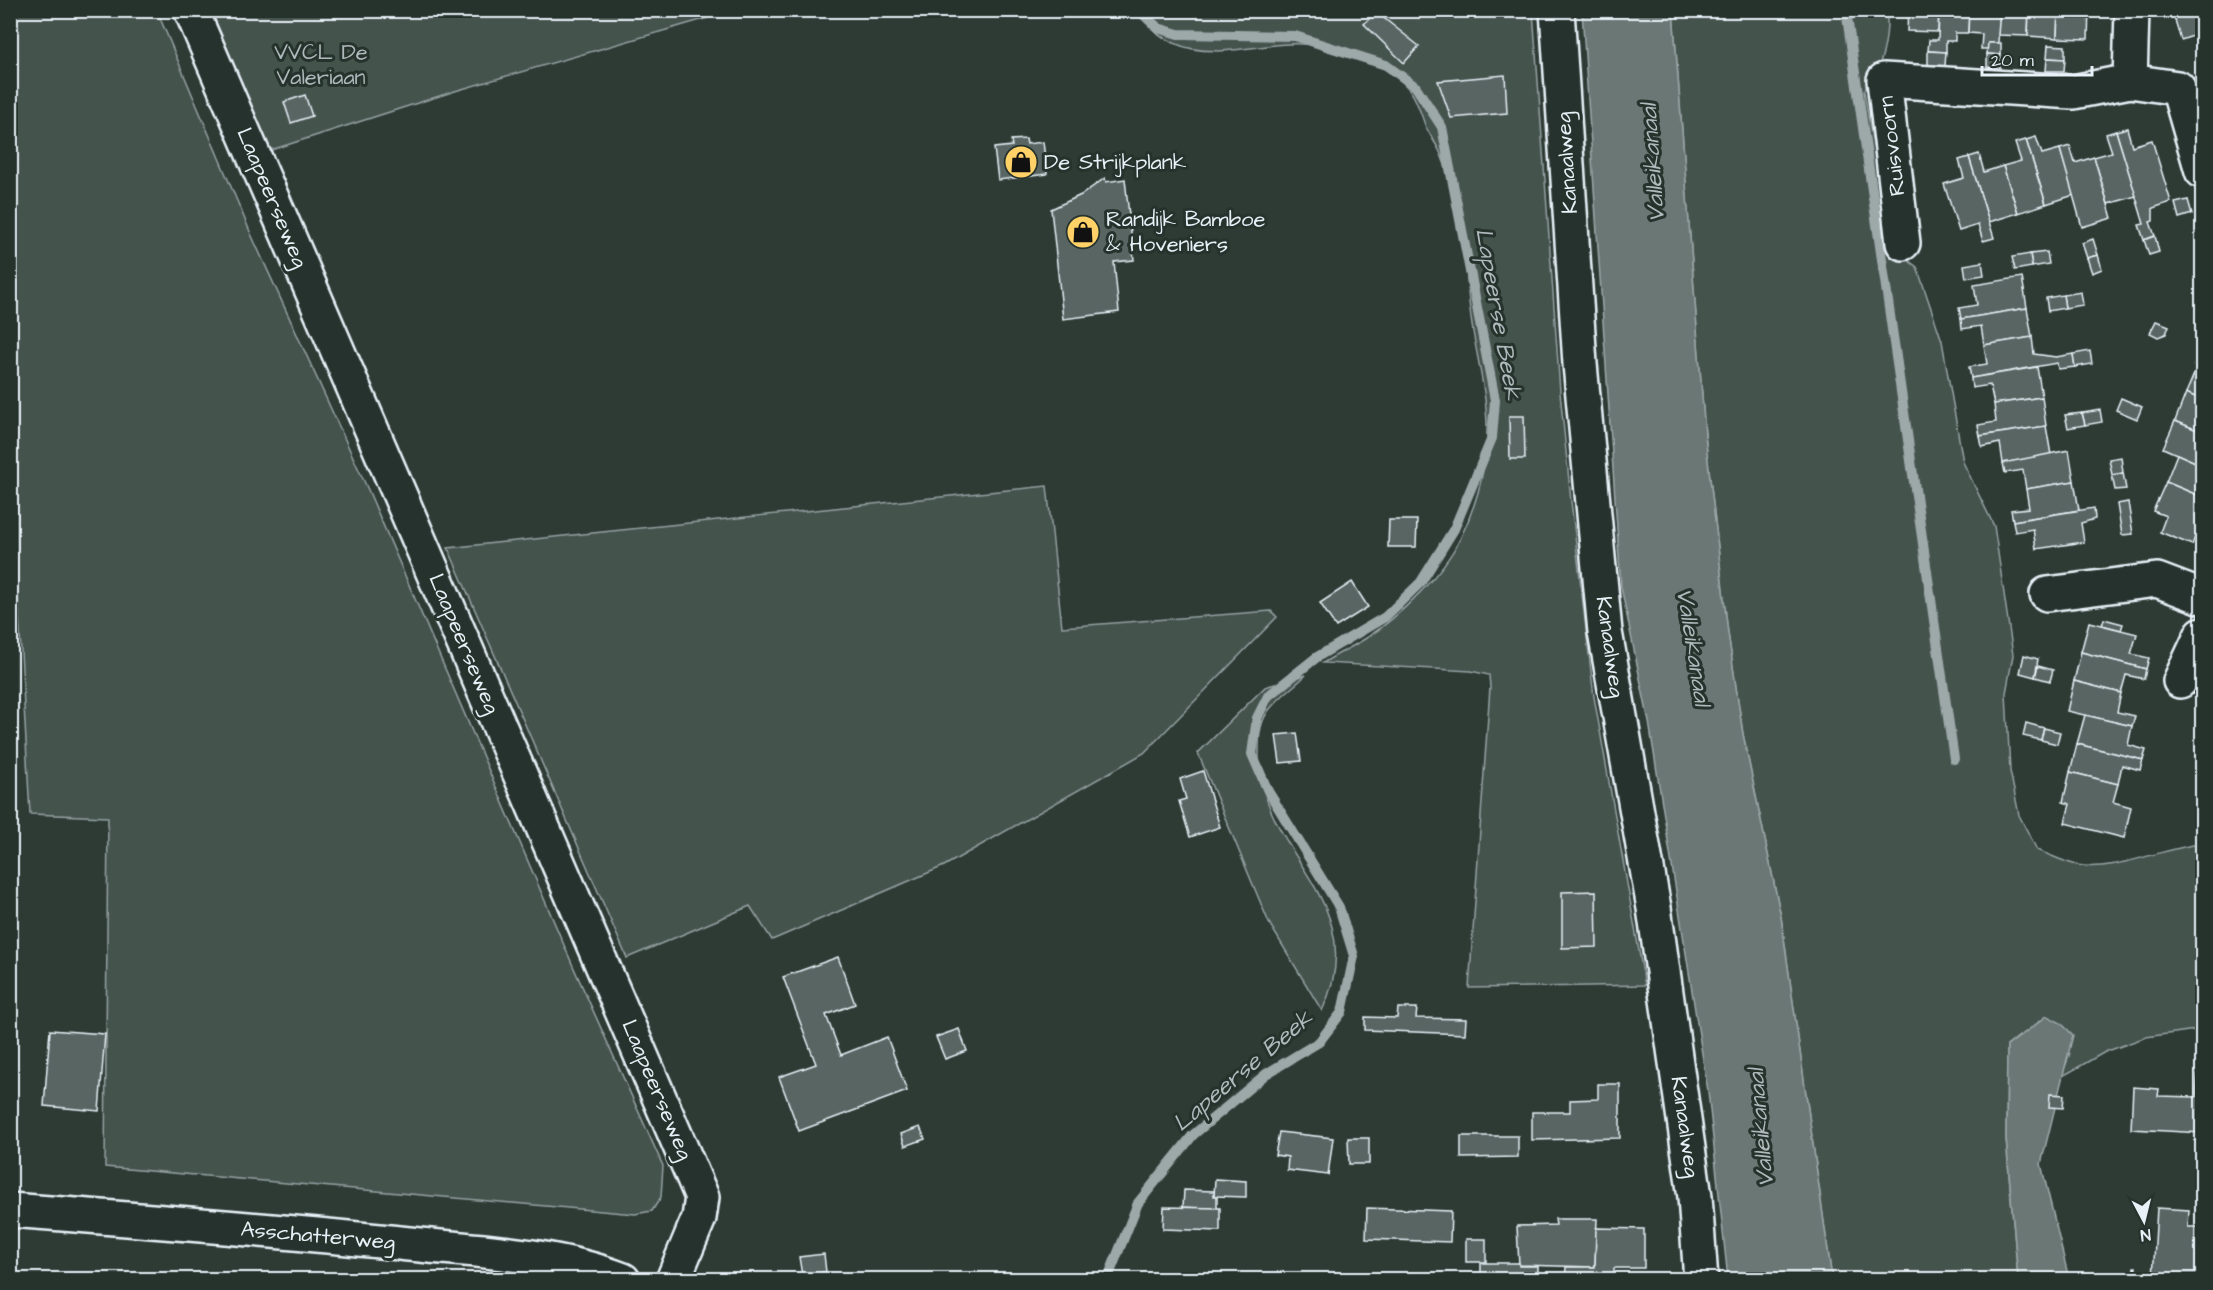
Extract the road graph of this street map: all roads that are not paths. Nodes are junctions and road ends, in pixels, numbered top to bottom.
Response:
1 (191, 10) edge
2 (1557, 10) edge
3 (2132, 10) edge
4 (2130, 81) junction
5 (2202, 171) edge
6 (1903, 243) dead end
7 (2047, 594) dead end
8 (2202, 597) edge
9 (2202, 634) edge
10 (2180, 681) dead end
11 (10, 1210) edge
12 (623, 1280) edge
13 (673, 1280) edge
14 (1701, 1280) edge

1 - 13 street, Laapeerseweg
2 - 14 street, Kanaalweg
3 - 4 street
4 - 5 street, Ruisvoorn
4 - 6 street, Ruisvoorn
7 - 8 street
9 - 10 street
11 - 12 street, Asschatterweg

